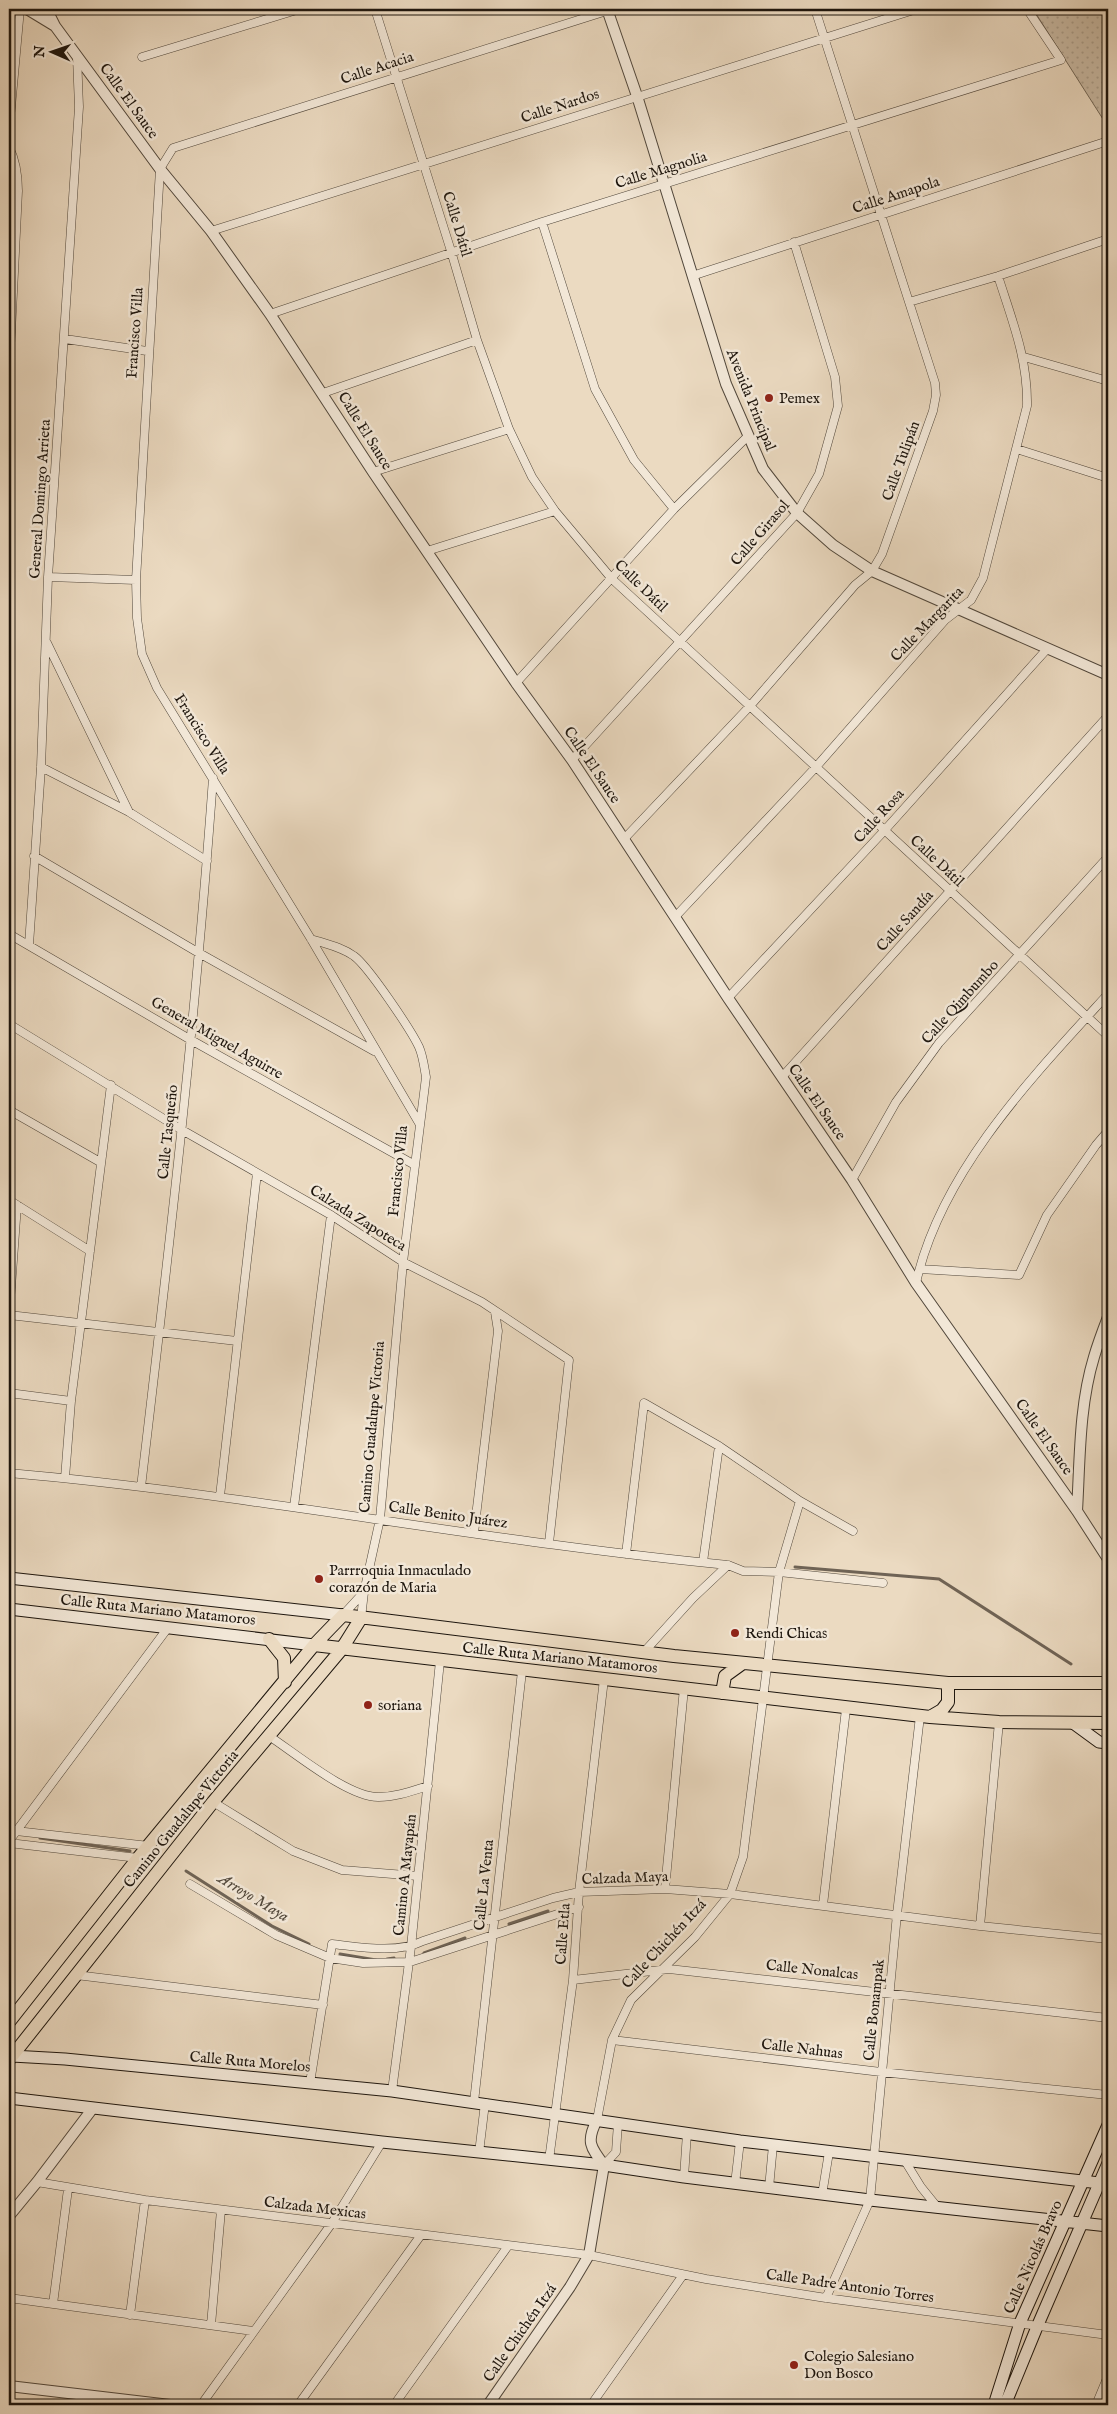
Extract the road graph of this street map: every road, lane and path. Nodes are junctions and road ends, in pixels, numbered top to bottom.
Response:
1 (20, 9) edge
2 (27, 9) edge
3 (51, 9) edge
4 (300, 9) edge
5 (375, 9) edge
6 (609, 9) edge
7 (815, 9) edge
8 (917, 9) edge
9 (1027, 9) edge
10 (55, 26) junction
11 (824, 38) junction
12 (13, 53) edge
13 (77, 56) junction
14 (142, 57) dead end
15 (396, 76) junction
16 (636, 96) junction
17 (853, 124) junction
18 (9, 128) edge
19 (1108, 141) edge
20 (9, 147) edge
21 (424, 164) junction
22 (160, 169) junction
23 (663, 183) junction
24 (882, 214) junction
25 (542, 222) junction
26 (211, 231) junction
27 (1108, 238) edge
28 (794, 242) junction
29 (451, 251) junction
30 (692, 276) junction
31 (998, 276) junction
32 (908, 302) junction
33 (270, 314) junction
34 (65, 339) junction
35 (476, 340) junction
36 (147, 351) junction
37 (1024, 357) junction
38 (9, 373) edge
39 (1108, 381) edge
40 (323, 393) junction
41 (509, 429) junction
42 (747, 437) junction
43 (1017, 450) junction
44 (373, 472) junction
45 (1108, 478) edge
46 (674, 509) junction
47 (555, 511) junction
48 (797, 513) junction
49 (427, 551) junction
50 (872, 571) junction
51 (48, 577) junction
52 (612, 579) junction
53 (136, 580) junction
54 (957, 610) junction
55 (46, 642) junction
56 (679, 642) junction
57 (1047, 650) junction
58 (1108, 675) edge
59 (516, 683) junction
60 (750, 706) junction
61 (1108, 716) edge
62 (572, 760) junction
63 (41, 767) junction
64 (816, 767) junction
65 (213, 778) junction
66 (130, 812) junction
67 (884, 831) junction
68 (624, 839) junction
69 (34, 856) junction
70 (1108, 857) edge
71 (207, 861) junction
72 (950, 892) junction
73 (676, 916) junction
74 (9, 934) edge
75 (311, 939) junction
76 (29, 945) junction
77 (200, 954) junction
78 (1020, 956) junction
79 (1108, 994) edge
80 (728, 998) junction
81 (1087, 1017) junction
82 (9, 1024) edge
83 (1108, 1036) edge
84 (191, 1040) junction
85 (375, 1052) junction
86 (782, 1077) junction
87 (111, 1084) junction
88 (9, 1110) edge
89 (419, 1123) junction
90 (182, 1130) junction
91 (1108, 1131) edge
92 (100, 1162) junction
93 (413, 1164) junction
94 (257, 1173) junction
95 (852, 1180) junction
96 (9, 1200) edge
97 (17, 1205) junction
98 (331, 1215) junction
99 (90, 1251) junction
100 (403, 1262) junction
101 (920, 1268) junction
102 (916, 1284) junction
103 (494, 1312) junction
104 (9, 1315) edge
105 (1108, 1317) edge
106 (82, 1324) junction
107 (159, 1332) junction
108 (237, 1341) junction
109 (9, 1393) edge
110 (72, 1401) junction
111 (719, 1446) junction
112 (9, 1473) edge
113 (66, 1478) junction
114 (141, 1488) junction
115 (220, 1496) junction
116 (800, 1501) junction
117 (294, 1507) junction
118 (1077, 1510) junction
119 (380, 1519) junction
120 (853, 1531) dead end
121 (474, 1532) junction
122 (549, 1543) junction
123 (626, 1554) junction
124 (1108, 1559) edge
125 (703, 1562) junction
126 (728, 1565) junction
127 (779, 1572) junction
128 (9, 1578) edge
129 (883, 1583) dead end
130 (364, 1592) junction
131 (9, 1610) edge
132 (343, 1615) junction
133 (361, 1618) junction
134 (167, 1629) junction
135 (269, 1638) junction
136 (314, 1645) junction
137 (342, 1650) junction
138 (644, 1652) junction
139 (440, 1661) junction
140 (743, 1663) junction
141 (766, 1666) junction
142 (522, 1671) junction
143 (604, 1679) junction
144 (285, 1682) junction
145 (1108, 1683) edge
146 (948, 1684) junction
147 (684, 1688) junction
148 (722, 1693) junction
149 (762, 1698) junction
150 (846, 1708) junction
151 (925, 1717) junction
152 (999, 1722) junction
153 (1073, 1723) junction
154 (1108, 1723) edge
155 (269, 1736) junction
156 (1108, 1743) edge
157 (428, 1786) junction
158 (213, 1802) junction
159 (16, 1831) junction
160 (9, 1842) edge
161 (148, 1846) junction
162 (138, 1858) junction
163 (418, 1876) junction
164 (190, 1884) dead end
165 (665, 1889) junction
166 (579, 1892) junction
167 (730, 1894) junction
168 (822, 1905) junction
169 (579, 1907) junction
170 (897, 1914) junction
171 (494, 1918) junction
172 (980, 1926) junction
173 (492, 1936) junction
174 (1108, 1940) edge
175 (411, 1947) junction
176 (330, 1958) junction
177 (410, 1962) junction
178 (664, 1970) junction
179 (76, 1975) junction
180 (573, 1980) junction
181 (890, 1992) junction
182 (323, 2005) junction
183 (1108, 2018) edge
184 (9, 2022) edge
185 (612, 2040) junction
186 (10, 2057) edge
187 (881, 2072) junction
188 (310, 2083) junction
189 (392, 2091) junction
190 (1108, 2095) edge
191 (9, 2098) edge
192 (480, 2103) junction
193 (93, 2108) junction
194 (556, 2114) junction
195 (598, 2120) junction
196 (618, 2123) junction
197 (1108, 2125) edge
198 (687, 2133) junction
199 (740, 2141) junction
200 (382, 2142) junction
201 (773, 2145) junction
202 (829, 2152) junction
203 (479, 2153) junction
204 (873, 2157) junction
205 (550, 2160) junction
206 (905, 2161) junction
207 (1108, 2163) edge
208 (604, 2165) junction
209 (684, 2178) junction
210 (37, 2182) junction
211 (1083, 2182) junction
212 (735, 2184) junction
213 (1104, 2184) edge
214 (769, 2188) junction
215 (68, 2189) junction
216 (822, 2195) junction
217 (145, 2200) junction
218 (870, 2200) junction
219 (938, 2208) junction
220 (221, 2210) junction
221 (9, 2216) edge
222 (1066, 2221) junction
223 (1081, 2223) junction
224 (332, 2224) junction
225 (1108, 2226) edge
226 (421, 2235) junction
227 (508, 2246) junction
228 (589, 2255) junction
229 (683, 2274) junction
230 (9, 2298) edge
231 (826, 2298) junction
232 (53, 2304) junction
233 (130, 2315) junction
234 (1020, 2323) junction
235 (211, 2325) junction
236 (1037, 2327) junction
237 (253, 2331) junction
238 (1108, 2335) edge
239 (1108, 2376) edge
240 (9, 2386) edge
241 (170, 2405) edge
242 (201, 2405) edge
243 (298, 2405) edge
244 (394, 2405) edge
245 (488, 2405) edge
246 (591, 2405) edge
247 (994, 2405) edge
248 (1006, 2405) edge
249 (1096, 2405) edge

1 - 12 street
2 - 10 street, Calle El Sauce
3 - 10 street
4 - 14 street
5 - 15 street, Calle Dátil
6 - 15 street, Calle Acacia
6 - 16 street, Avenida Principal
7 - 11 street, Calle Tulipán
8 - 11 street, Calle Nardos
9 - 17 street, Calle Magnolia
10 - 13 street, Calle El Sauce
11 - 16 street, Calle Nardos
11 - 17 street, Calle Tulipán
12 - 18 street
13 - 22 street, Calle El Sauce
13 - 34 street, General Domingo Arrieta
15 - 21 street, Calle Dátil
15 - 22 street, Calle Acacia
16 - 21 street, Calle Nardos
16 - 23 street, Avenida Principal
17 - 23 street, Calle Magnolia
17 - 24 street, Calle Tulipán
19 - 24 street, Calle Amapola
20 - 38 street
21 - 26 street, Calle Nardos
21 - 29 street, Calle Dátil
22 - 26 street, Calle El Sauce
22 - 36 street, Francisco Villa
23 - 25 street, Calle Magnolia
23 - 30 street, Avenida Principal
24 - 28 street, Calle Amapola
24 - 32 street, Calle Tulipán
25 - 29 street, Calle Magnolia
25 - 46 street
26 - 33 street, Calle El Sauce
27 - 31 street
28 - 30 street, Calle Amapola
28 - 48 street, Calle Girasol
29 - 33 street, Calle Magnolia
29 - 35 street, Calle Dátil
30 - 42 street, Avenida Principal
31 - 32 street
31 - 37 street, Calle Margarita
32 - 50 street, Calle Tulipán
33 - 40 street, Calle El Sauce
34 - 36 street
34 - 51 street, General Domingo Arrieta
35 - 40 street
35 - 41 street, Calle Dátil
36 - 53 street, Francisco Villa
37 - 39 street
37 - 43 street, Calle Margarita
40 - 44 street, Calle El Sauce
41 - 44 street
41 - 47 street, Calle Dátil
42 - 46 street
42 - 48 street, Avenida Principal
43 - 45 street
43 - 54 street, Calle Margarita
44 - 49 street, Calle El Sauce
46 - 52 street
47 - 49 street
47 - 52 street, Calle Dátil
48 - 50 street, Avenida Principal
48 - 56 street, Calle Girasol
49 - 59 street, Calle El Sauce
50 - 54 street, Avenida Principal
50 - 60 street, Calle Tulipán
51 - 53 street
51 - 55 street, General Domingo Arrieta
52 - 56 street, Calle Dátil
52 - 59 street
53 - 65 street, Francisco Villa
54 - 57 street, Avenida Principal
54 - 64 street, Calle Margarita
55 - 63 street, General Domingo Arrieta
55 - 66 street
56 - 60 street, Calle Dátil
56 - 62 street, Calle Girasol
57 - 58 street, Avenida Principal
57 - 67 street, Calle Rosa
59 - 62 street, Calle El Sauce
60 - 64 street, Calle Dátil
60 - 68 street, Calle Tulipán
61 - 72 street, Calle Sandía
62 - 68 street, Calle El Sauce
63 - 66 street
63 - 69 street, General Domingo Arrieta
64 - 67 street, Calle Dátil
64 - 73 street, Calle Margarita
65 - 71 street, Calle Tasqueño
65 - 75 street, Francisco Villa
66 - 71 street
67 - 72 street, Calle Dátil
67 - 80 street, Calle Rosa
68 - 73 street, Calle El Sauce
69 - 76 street, General Domingo Arrieta
69 - 77 street
70 - 78 street, Calle Qimbumbo
71 - 77 street, Calle Tasqueño
72 - 78 street, Calle Dátil
72 - 86 street, Calle Sandía
73 - 80 street, Calle El Sauce
74 - 76 street, General Miguel Aguirre
75 - 85 street, Francisco Villa
75 - 89 street
76 - 84 street, General Miguel Aguirre
77 - 84 street, Calle Tasqueño
77 - 85 street
78 - 81 street, Calle Dátil
78 - 95 street, Calle Qimbumbo
79 - 81 street
80 - 86 street, Calle El Sauce
81 - 83 street, Calle Dátil
81 - 101 street
82 - 87 street, Calzada Zapoteca
84 - 90 street, Calle Tasqueño
84 - 93 street, General Miguel Aguirre
85 - 89 street, Francisco Villa
86 - 95 street, Calle El Sauce
87 - 90 street, Calzada Zapoteca
87 - 92 street
88 - 92 street
89 - 93 street, Francisco Villa
90 - 94 street, Calzada Zapoteca
90 - 107 street, Calle Tasqueño
91 - 101 street
92 - 99 street
93 - 100 street, Francisco Villa
94 - 98 street, Calzada Zapoteca
94 - 108 street
95 - 102 street, Calle El Sauce
96 - 97 street
97 - 99 street
97 - 104 street
98 - 100 street, Calzada Zapoteca
98 - 117 street
99 - 106 street
100 - 103 street, Calzada Zapoteca
100 - 119 street, Camino Guadalupe Victoria
101 - 102 street
102 - 118 street, Calle El Sauce
103 - 121 street
103 - 122 street, Calzada Zapoteca
104 - 106 street
105 - 118 street
106 - 107 street
106 - 110 street
107 - 108 street
107 - 114 street, Calle Tasqueño
108 - 115 street
109 - 110 street
110 - 113 street
111 - 116 street
111 - 123 street
111 - 125 street
112 - 113 street, Calle Benito Juárez
113 - 114 street, Calle Benito Juárez
114 - 115 street, Calle Benito Juárez
115 - 117 street, Calle Benito Juárez
116 - 120 street
116 - 127 street, Calle Chichén Itzá
117 - 119 street, Calle Benito Juárez
118 - 124 street, Calle El Sauce
119 - 121 street, Calle Benito Juárez
119 - 130 street, Camino Guadalupe Victoria
121 - 122 street, Calle Benito Juárez
122 - 123 street, Calle Benito Juárez
123 - 125 street, Calle Benito Juárez
125 - 126 street, Calle Benito Juárez
126 - 127 street, Calle Benito Juárez
126 - 138 street
127 - 129 street, Calle Benito Juárez
127 - 141 street, Calle Chichén Itzá
128 - 132 main road, Calle Ruta Mariano Matamoros
130 - 132 street, Camino Guadalupe Victoria
130 - 133 street, Camino Guadalupe Victoria
131 - 134 main road, Calle Ruta Mariano Matamoros
132 - 133 main road, Calle Ruta Mariano Matamoros
132 - 136 main road, Camino Guadalupe Victoria
133 - 137 main road, Camino Guadalupe Victoria
133 - 138 main road, Calle Ruta Mariano Matamoros
134 - 135 main road, Calle Ruta Mariano Matamoros
134 - 159 street
135 - 136 main road, Calle Ruta Mariano Matamoros
135 - 144 main road
136 - 137 main road, Calle Ruta Mariano Matamoros
136 - 144 main road, Camino Guadalupe Victoria
137 - 139 main road, Calle Ruta Mariano Matamoros
137 - 155 main road, Camino Guadalupe Victoria
138 - 140 main road, Calle Ruta Mariano Matamoros
139 - 142 main road, Calle Ruta Mariano Matamoros
139 - 157 street, Camino A Mayapán
140 - 141 main road, Calle Ruta Mariano Matamoros
140 - 148 main road
141 - 146 main road, Calle Ruta Mariano Matamoros
141 - 149 street, Calle Chichén Itzá
142 - 143 main road, Calle Ruta Mariano Matamoros
142 - 171 street, Calle La Venta
143 - 147 main road, Calle Ruta Mariano Matamoros
143 - 166 street, Calle Etla
144 - 161 main road, Camino Guadalupe Victoria
145 - 146 main road, Calle Ruta Mariano Matamoros
146 - 151 main road
147 - 148 main road, Calle Ruta Mariano Matamoros
147 - 165 street
148 - 149 main road, Calle Ruta Mariano Matamoros
149 - 150 main road, Calle Ruta Mariano Matamoros
149 - 167 street, Calle Chichén Itzá
150 - 151 main road, Calle Ruta Mariano Matamoros
150 - 168 street
151 - 152 main road, Calle Ruta Mariano Matamoros
151 - 170 street, Calle Bonampak
152 - 153 main road, Calle Ruta Mariano Matamoros
152 - 172 street
153 - 154 main road, Calle Ruta Mariano Matamoros
153 - 156 main road
155 - 157 street
155 - 158 main road, Camino Guadalupe Victoria
157 - 163 street, Camino A Mayapán
158 - 163 street
158 - 179 main road, Camino Guadalupe Victoria
159 - 160 street
159 - 161 street
160 - 162 street
161 - 162 main road, Camino Guadalupe Victoria
162 - 184 main road, Camino Guadalupe Victoria
163 - 175 street, Camino A Mayapán
164 - 176 street, Calzada Maya
165 - 166 street, Calzada Maya
165 - 167 street, Calzada Maya
166 - 169 street, Calle Etla
166 - 171 street, Calzada Maya
167 - 168 street, Calzada Maya
167 - 178 street, Calle Chichén Itzá
168 - 170 street, Calzada Maya
169 - 173 street, Calzada Maya
169 - 180 street, Calle Etla
170 - 172 street, Calzada Maya
170 - 181 street, Calle Bonampak
171 - 173 street, Calle La Venta
171 - 175 street, Calzada Maya
172 - 174 street, Calzada Maya
173 - 177 street, Calzada Maya
173 - 192 street, Calle La Venta
175 - 176 street, Calzada Maya
175 - 177 street, Camino A Mayapán
176 - 177 street, Calzada Maya
176 - 182 street
177 - 189 street, Camino A Mayapán
178 - 180 street, Calle Nonalcas
178 - 181 street, Calle Nonalcas
178 - 185 street, Calle Chichén Itzá
179 - 182 street
179 - 186 main road, Camino Guadalupe Victoria
180 - 194 street, Calle Etla
181 - 183 street, Calle Nonalcas
181 - 187 street, Calle Bonampak
182 - 188 street
185 - 187 street, Calle Nahuas
185 - 195 street, Calle Chichén Itzá
186 - 188 main road, Calle Ruta Morelos
187 - 190 street, Calle Nahuas
187 - 204 street, Calle Bonampak
188 - 189 main road, Calle Ruta Morelos
189 - 192 main road, Calle Ruta Morelos
191 - 193 main road
192 - 194 main road, Calle Ruta Morelos
192 - 203 street, Calle La Venta
193 - 200 main road
193 - 210 street
194 - 195 main road, Calle Ruta Morelos
194 - 205 street, Calle Etla
195 - 196 main road, Calle Ruta Morelos
195 - 208 street, Calle Chichén Itzá
196 - 198 main road, Calle Ruta Morelos
196 - 208 street
197 - 211 main road, Calle Nicolás Bravo
198 - 199 main road, Calle Ruta Morelos
198 - 209 street
199 - 201 main road, Calle Ruta Morelos
199 - 212 street
200 - 203 main road
200 - 224 street
201 - 202 main road, Calle Ruta Morelos
201 - 214 street
202 - 204 main road, Calle Ruta Morelos
202 - 216 street
203 - 205 main road
204 - 206 main road, Calle Ruta Morelos
204 - 218 street, Calle Bonampak
205 - 208 main road
206 - 211 main road, Calle Ruta Morelos
206 - 219 street
207 - 213 main road, Calle Nicolás Bravo
208 - 209 main road
208 - 228 street, Calle Chichén Itzá
209 - 212 main road
210 - 215 street, Calzada Mexicas
210 - 221 street
211 - 213 main road, Calle Ruta Morelos
211 - 222 main road, Calle Nicolás Bravo
212 - 214 main road
213 - 223 main road, Calle Nicolás Bravo
214 - 216 main road
215 - 217 street, Calzada Mexicas
215 - 232 street
216 - 218 main road
217 - 220 street, Calzada Mexicas
217 - 233 street
218 - 219 main road
218 - 231 street, Calle Bonampak
219 - 222 main road
220 - 224 street, Calzada Mexicas
220 - 235 street
222 - 223 main road
222 - 234 main road, Calle Nicolás Bravo
223 - 225 main road
223 - 236 main road, Calle Nicolás Bravo
224 - 226 street, Calzada Mexicas
224 - 237 street
226 - 227 street, Calzada Mexicas
226 - 243 street
227 - 228 street, Calzada Mexicas
227 - 244 street
228 - 229 street, Calle Padre Antonio Torres
228 - 245 street, Calle Chichén Itzá
229 - 231 street, Calle Padre Antonio Torres
229 - 246 street
230 - 232 street
231 - 234 street, Calle Padre Antonio Torres
232 - 233 street
233 - 235 street
234 - 236 street, Calle Padre Antonio Torres
234 - 247 main road, Calle Nicolás Bravo
235 - 237 street
236 - 238 street, Calle Padre Antonio Torres
236 - 248 main road, Calle Nicolás Bravo
237 - 242 street
239 - 249 street
240 - 241 street

